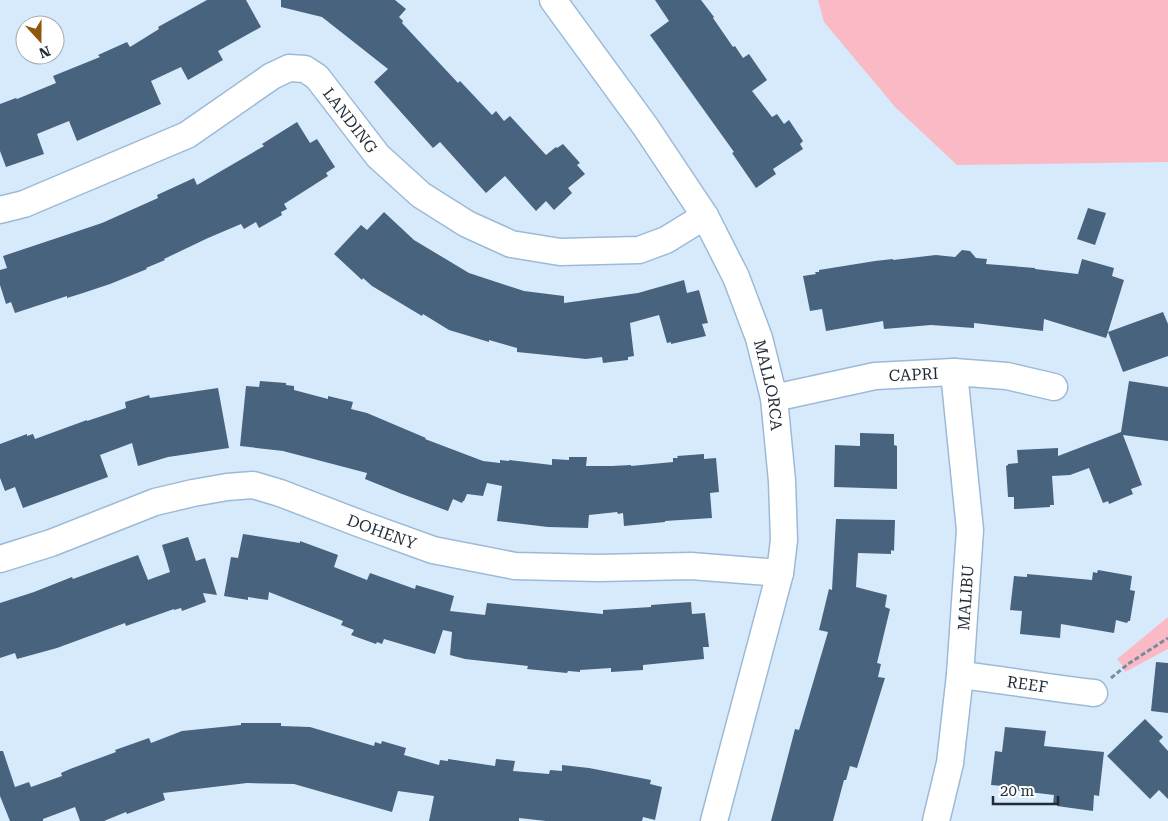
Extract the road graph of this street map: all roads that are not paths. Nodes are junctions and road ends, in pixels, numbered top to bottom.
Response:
1 (553, 0) edge
2 (0, 210) edge
3 (705, 216) junction
4 (954, 372) junction
5 (1054, 387) dead end
6 (774, 398) junction
7 (0, 559) edge
8 (780, 573) junction
9 (960, 675) junction
10 (1094, 694) road end
11 (714, 821) edge
12 (936, 821) edge

1 - 3 street, MALLORCA
2 - 3 street, LANDING
3 - 6 street, MALLORCA
4 - 5 street, CAPRI
4 - 6 street, CAPRI
4 - 9 street, MALIBU
6 - 8 street, MALLORCA
7 - 8 street, DOHENY
8 - 11 street, MALLORCA
9 - 10 street, REEF
9 - 12 street, MALIBU

